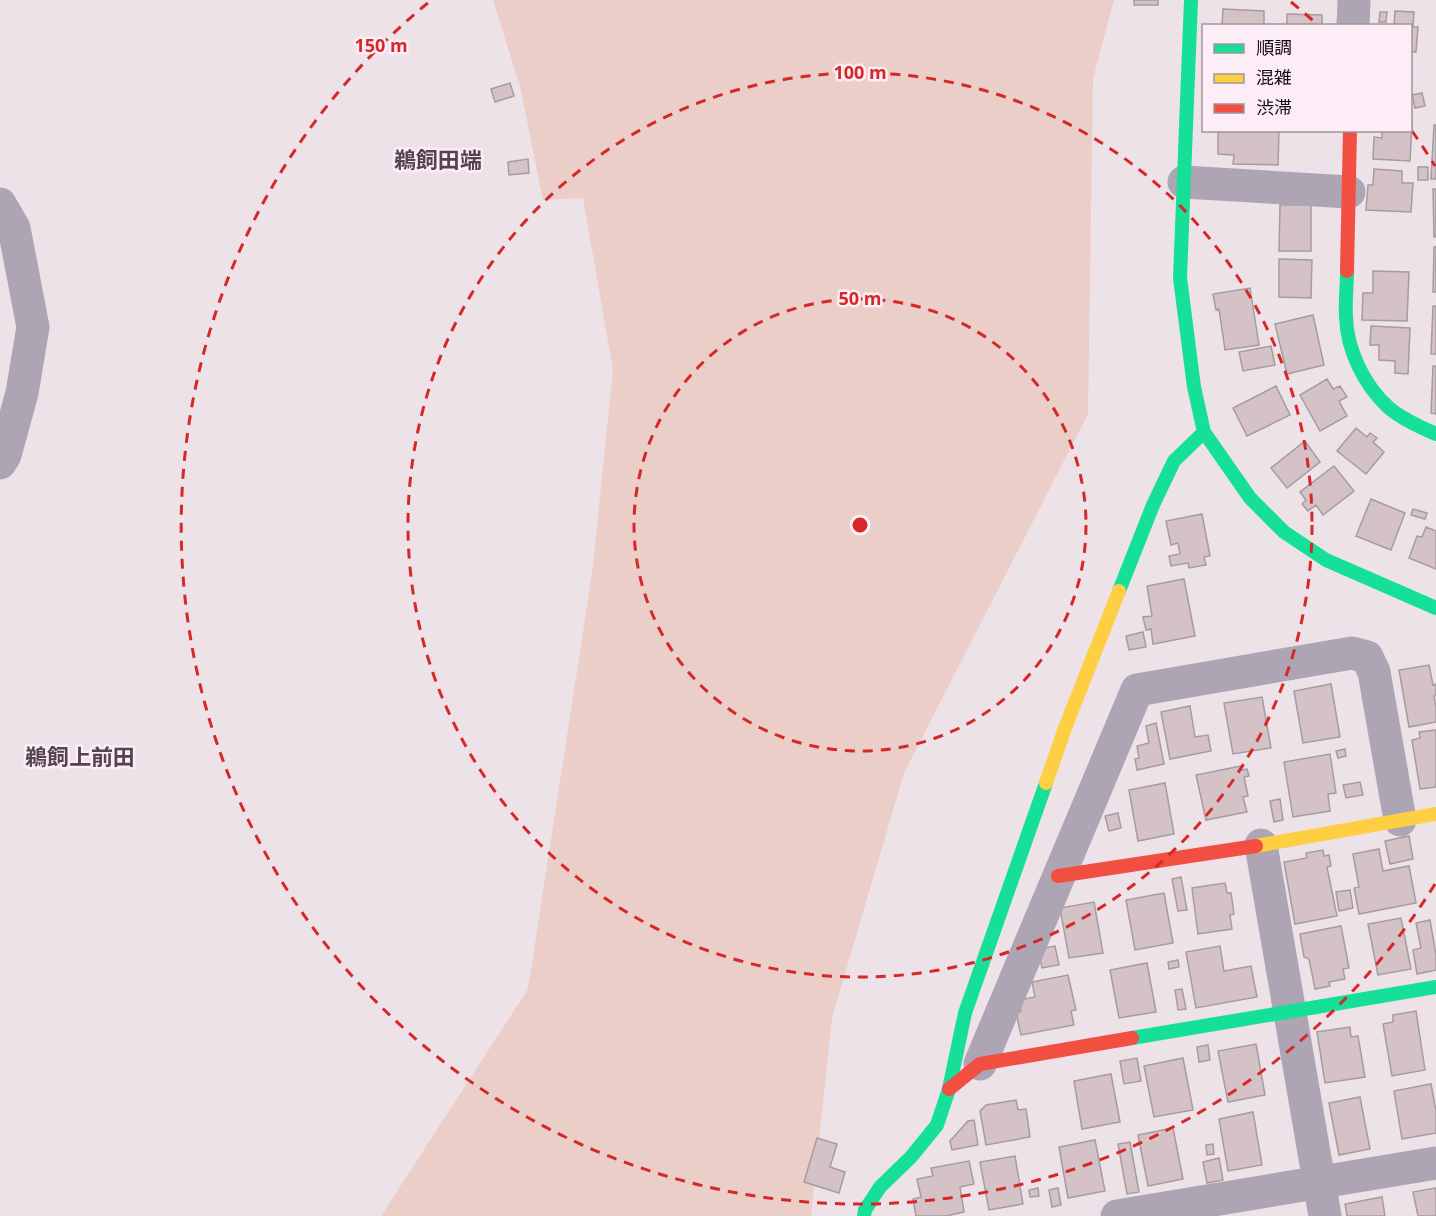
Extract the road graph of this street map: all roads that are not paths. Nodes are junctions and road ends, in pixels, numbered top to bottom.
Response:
1 (1191, 0) edge
2 (1354, 0) edge
3 (1353, 24) edge
4 (1350, 132) edge
5 (1184, 182) junction
6 (1349, 192) junction
7 (0, 204) edge
8 (1204, 432) junction
9 (1436, 434) edge
10 (0, 463) edge
11 (1436, 608) edge
12 (1436, 814) edge
13 (1400, 820) junction
14 (1262, 845) junction
15 (1058, 876) junction
16 (1436, 987) edge
17 (1290, 1011) junction
18 (980, 1064) junction
19 (949, 1089) junction
20 (1436, 1163) edge
21 (1320, 1183) junction
22 (864, 1216) edge
23 (1118, 1216) edge
24 (1325, 1216) edge

1 - 5 street
2 - 3 street
4 - 6 street
5 - 6 street
5 - 8 street
6 - 9 street
7 - 10 street
8 - 11 street
8 - 19 street
12 - 13 street
13 - 14 street
13 - 15 street
14 - 15 street
14 - 17 street
15 - 18 street
16 - 17 street
17 - 18 street
17 - 21 street
18 - 19 street
19 - 22 street
20 - 21 street
21 - 23 street
21 - 24 street

